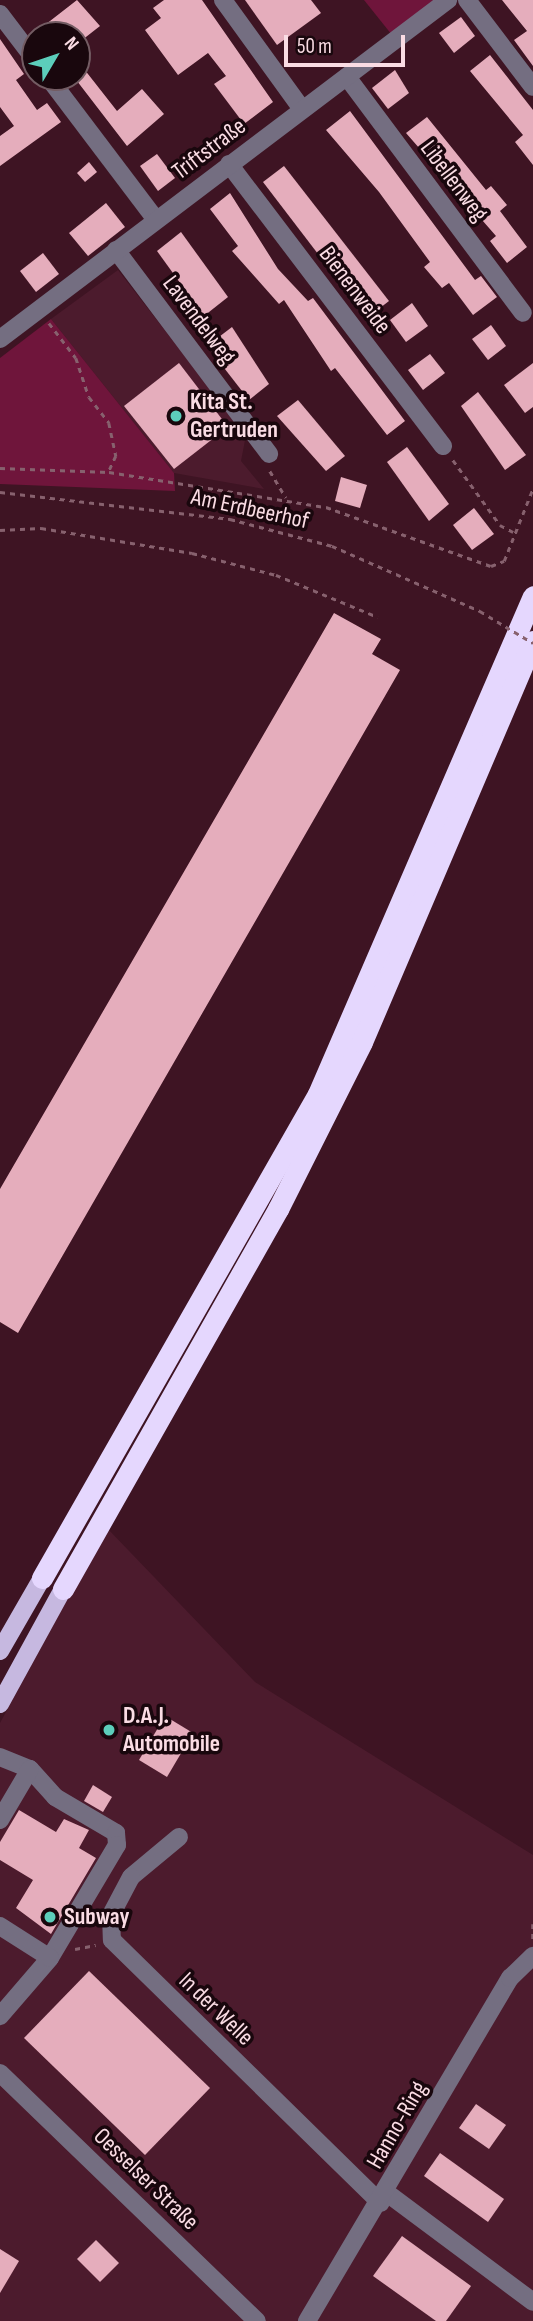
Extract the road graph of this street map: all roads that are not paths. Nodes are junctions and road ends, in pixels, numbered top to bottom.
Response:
1 (223, 0) edge
2 (448, 0) edge
3 (467, 0) edge
4 (0, 14) edge
5 (21, 42) edge
6 (346, 77) junction
7 (533, 88) edge
8 (59, 91) edge
9 (302, 109) junction
10 (229, 164) junction
11 (156, 220) junction
12 (116, 250) junction
13 (523, 313) dead end
14 (0, 339) edge
15 (443, 446) road end
16 (269, 454) road end
17 (533, 596) edge
18 (533, 642) edge
19 (42, 1578) joint
20 (62, 1589) joint
21 (0, 1651) edge
22 (0, 1704) edge
23 (0, 1757) edge
24 (30, 1769) junction
25 (0, 1820) edge
26 (179, 1837) dead end
27 (0, 1926) edge
28 (533, 1956) edge
29 (50, 1958) junction
30 (0, 2016) edge
31 (0, 2073) edge
32 (384, 2198) junction
33 (533, 2302) edge
34 (257, 2321) edge
35 (307, 2321) edge

1 - 9 street
2 - 6 street, Triftstraße
3 - 7 street
4 - 5 street
6 - 9 street, Triftstraße
6 - 13 street, Libellenweg
8 - 11 street
9 - 10 street, Triftstraße
10 - 11 street, Triftstraße
10 - 15 street, Bienenweide
11 - 12 street, Triftstraße
12 - 14 street, Triftstraße
12 - 16 street, Lavendelweg
17 - 19 highway
18 - 20 highway
19 - 21 main road
20 - 22 main road
23 - 24 street
24 - 25 street
24 - 29 street
26 - 32 street, In der Welle
27 - 29 street
28 - 32 street, Hanno-Ring
29 - 30 street
31 - 34 street, Oesselser Straße
32 - 33 street, In der Welle
32 - 35 street, Hanno-Ring

